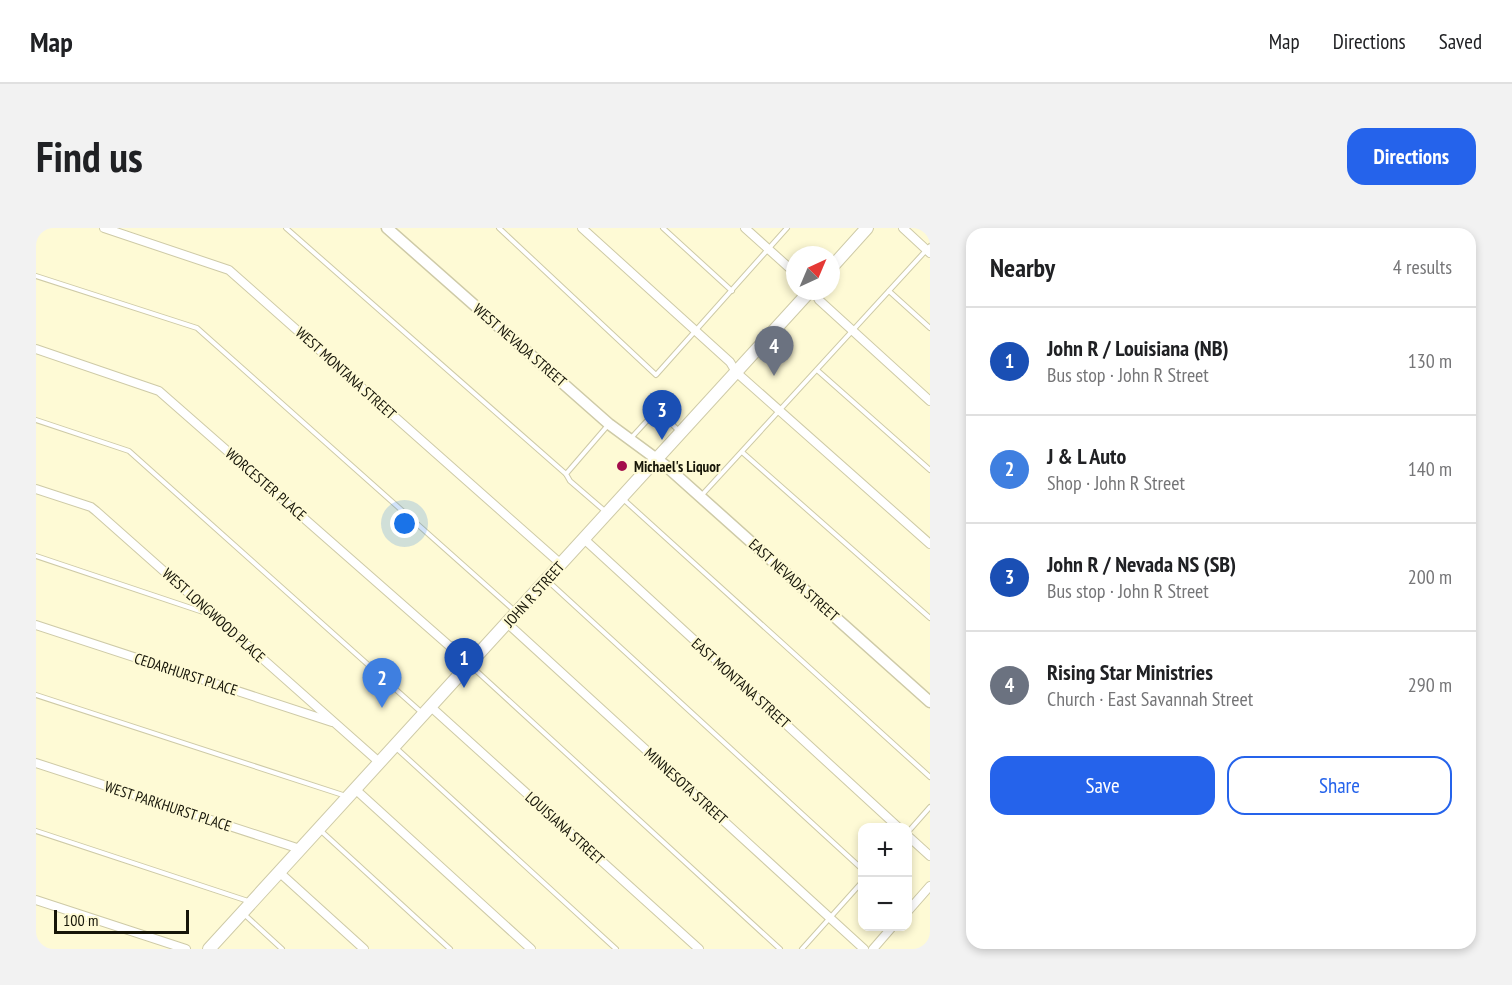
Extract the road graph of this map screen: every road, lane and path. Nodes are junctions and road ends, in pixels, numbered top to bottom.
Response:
1 (104, 228) edge
2 (286, 228) edge
3 (387, 228) edge
4 (499, 228) edge
5 (582, 228) edge
6 (663, 228) edge
7 (745, 228) edge
8 (788, 228) edge
9 (867, 228) edge
10 (903, 228) edge
11 (929, 249) edge
12 (769, 250) junction
13 (840, 258) edge
14 (786, 265) edge
15 (36, 276) edge
16 (732, 291) junction
17 (889, 291) junction
18 (804, 300) edge
19 (819, 300) edge
20 (930, 328) edge
21 (853, 330) junction
22 (695, 331) junction
23 (36, 349) edge
24 (817, 369) junction
25 (736, 372) junction
26 (666, 400) dead end
27 (930, 401) edge
28 (657, 410) junction
29 (780, 411) junction
30 (36, 420) edge
31 (609, 424) junction
32 (681, 432) junction
33 (629, 440) junction
34 (742, 452) junction
35 (657, 459) junction
36 (930, 470) edge
37 (566, 474) junction
38 (36, 489) edge
39 (622, 497) junction
40 (701, 497) junction
41 (608, 513) junction
42 (584, 539) junction
43 (930, 544) edge
44 (36, 556) edge
45 (561, 564) junction
46 (546, 580) junction
47 (516, 613) junction
48 (214, 615) junction
49 (930, 618) edge
50 (507, 623) junction
51 (36, 625) edge
52 (470, 664) junction
53 (36, 695) edge
54 (930, 702) edge
55 (427, 711) junction
56 (336, 723) junction
57 (394, 747) junction
58 (380, 762) junction
59 (36, 763) edge
60 (930, 777) edge
61 (352, 793) junction
62 (930, 807) edge
63 (894, 823) edge
64 (319, 829) junction
65 (912, 829) edge
66 (36, 831) edge
67 (912, 838) edge
68 (300, 849) junction
69 (930, 856) edge
70 (858, 865) edge
71 (279, 872) junction
72 (858, 886) edge
73 (930, 886) edge
74 (36, 900) edge
75 (251, 903) junction
76 (912, 906) edge
77 (242, 913) junction
78 (830, 918) junction
79 (889, 931) edge
80 (186, 949) edge
81 (209, 949) edge
82 (282, 949) edge
83 (364, 949) edge
84 (450, 949) edge
85 (531, 949) edge
86 (616, 949) edge
87 (699, 949) edge
88 (780, 949) edge
89 (802, 949) edge
90 (864, 949) edge
91 (873, 949) edge

1 - 45 street, WEST MONTANA STREET
2 - 37 lane
3 - 31 street, WEST NEVADA STREET
4 - 22 lane
5 - 22 street
6 - 16 lane
7 - 12 street
8 - 12 lane
9 - 13 main road
10 - 11 street
11 - 17 lane
12 - 14 street
12 - 16 lane
15 - 47 lane
16 - 22 lane
17 - 20 lane
17 - 21 lane
18 - 25 main road, JOHN R STREET
19 - 21 street
21 - 24 lane
21 - 27 street
22 - 25 street
23 - 52 street, WORCESTER PLACE
24 - 29 lane
24 - 36 lane
25 - 29 street
25 - 32 main road, JOHN R STREET
26 - 28 lane
28 - 32 lane
28 - 33 lane
29 - 34 lane
29 - 43 street
30 - 55 lane
31 - 33 street, WEST NEVADA STREET
31 - 37 lane
32 - 35 main road, JOHN R STREET
33 - 35 street, WEST NEVADA STREET
34 - 40 lane
34 - 49 lane
35 - 39 main road, JOHN R STREET
35 - 40 street, EAST NEVADA STREET
37 - 41 lane
38 - 48 street, WEST LONGWOOD PLACE
39 - 41 main road, JOHN R STREET
39 - 60 lane
40 - 54 street, EAST NEVADA STREET
41 - 42 main road, JOHN R STREET
42 - 45 main road, JOHN R STREET
42 - 63 street, EAST MONTANA STREET
44 - 48 lane
45 - 46 main road, JOHN R STREET
46 - 47 main road, JOHN R STREET
46 - 70 lane
47 - 50 main road, JOHN R STREET
48 - 56 street, WEST LONGWOOD PLACE
50 - 52 main road, JOHN R STREET
50 - 78 street, MINNESOTA STREET
51 - 56 street, CEDARHURST PLACE
52 - 55 main road, JOHN R STREET
52 - 88 lane
53 - 61 lane
55 - 57 main road, JOHN R STREET
55 - 87 street, LOUISIANA STREET
56 - 58 street, WEST LONGWOOD PLACE
57 - 58 main road, JOHN R STREET
57 - 86 lane
58 - 61 main road, JOHN R STREET
59 - 68 street, WEST PARKHURST PLACE
61 - 64 main road, JOHN R STREET
61 - 85 street
62 - 65 lane
64 - 68 main road, JOHN R STREET
64 - 84 lane
66 - 75 lane
67 - 69 street
68 - 71 main road, JOHN R STREET
71 - 75 main road, JOHN R STREET
71 - 83 street
72 - 78 lane
73 - 76 street
74 - 80 street
75 - 77 main road, JOHN R STREET
77 - 81 main road, JOHN R STREET
77 - 82 lane
78 - 89 lane
78 - 90 street, MINNESOTA STREET
79 - 91 street

